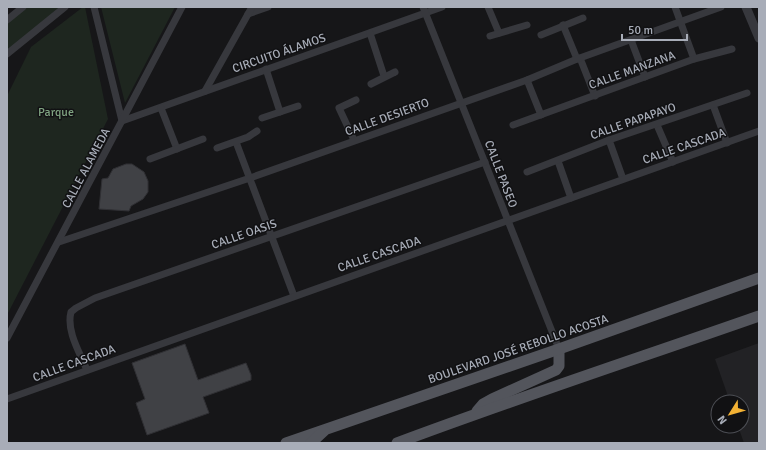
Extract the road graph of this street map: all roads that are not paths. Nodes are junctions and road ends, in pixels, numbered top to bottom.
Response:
1 (23, 7) edge
2 (65, 7) edge
3 (94, 7) edge
4 (182, 7) edge
5 (252, 7) edge
6 (268, 7) edge
7 (442, 7) edge
8 (488, 7) edge
9 (675, 7) edge
10 (721, 7) edge
11 (746, 7) edge
12 (424, 10) edge
13 (248, 14) junction
14 (583, 18) dead end
15 (7, 20) edge
16 (680, 21) junction
17 (527, 25) dead end
18 (563, 25) junction
19 (370, 33) junction
20 (499, 33) junction
21 (541, 34) dead end
22 (490, 36) dead end
23 (759, 38) edge
24 (631, 40) junction
25 (732, 49) dead end
26 (7, 54) edge
27 (579, 58) junction
28 (694, 59) junction
29 (266, 69) junction
30 (396, 72) dead end
31 (384, 76) junction
32 (645, 77) junction
33 (527, 80) junction
34 (371, 84) dead end
35 (205, 91) junction
36 (747, 93) dead end
37 (595, 96) junction
38 (356, 100) dead end
39 (461, 102) junction
40 (713, 105) junction
41 (298, 106) dead end
42 (161, 108) junction
43 (280, 112) junction
44 (541, 115) junction
45 (262, 118) dead end
46 (122, 121) junction
47 (513, 125) dead end
48 (657, 125) junction
49 (759, 131) edge
50 (257, 132) dead end
51 (203, 139) dead end
52 (354, 140) junction
53 (609, 140) junction
54 (236, 142) junction
55 (727, 143) junction
56 (217, 148) dead end
57 (177, 149) junction
58 (150, 159) dead end
59 (558, 161) junction
60 (485, 162) junction
61 (673, 162) junction
62 (527, 172) dead end
63 (250, 178) junction
64 (623, 179) junction
65 (571, 198) junction
66 (507, 220) junction
67 (272, 236) junction
68 (59, 242) junction
69 (759, 278) edge
70 (294, 296) junction
71 (759, 316) edge
72 (7, 338) edge
73 (559, 349) junction
74 (87, 370) junction
75 (7, 399) edge
76 (474, 414) junction
77 (326, 429) junction
78 (286, 443) edge
79 (311, 443) edge
80 (397, 443) edge

1 - 15 street
2 - 26 street
3 - 46 street
4 - 46 street, CALLE ALAMEDA
5 - 13 street
6 - 13 street
7 - 12 street, CIRCUITO ÁLAMOS
8 - 20 street
9 - 16 street
10 - 16 street, CALLE DESIERTO
11 - 23 street
12 - 19 street, CIRCUITO ÁLAMOS
12 - 39 street, CALLE PASEO
13 - 35 street
14 - 18 street
16 - 24 street, CALLE DESIERTO
16 - 28 street
17 - 20 street
18 - 21 street
18 - 27 street
19 - 29 street, CIRCUITO ÁLAMOS
19 - 31 street
20 - 22 street
24 - 27 street, CALLE DESIERTO
24 - 32 street
25 - 28 street, CALLE MANZANA
27 - 33 street, CALLE DESIERTO
27 - 37 street
28 - 32 street, CALLE MANZANA
29 - 35 street, CIRCUITO ÁLAMOS
29 - 43 street
30 - 31 street
31 - 34 street
32 - 37 street, CALLE MANZANA
33 - 39 street, CALLE DESIERTO
33 - 44 street
35 - 42 street, CIRCUITO ÁLAMOS
36 - 40 street, CALLE PAPAPAYO
37 - 44 street, CALLE MANZANA
38 - 52 street
39 - 52 street, CALLE DESIERTO
39 - 60 street, CALLE PASEO
40 - 48 street, CALLE PAPAPAYO
40 - 55 street
41 - 43 street
42 - 46 street, CIRCUITO ÁLAMOS
42 - 57 street
43 - 45 street
44 - 47 street, CALLE MANZANA
46 - 68 street, CALLE ALAMEDA
48 - 53 street, CALLE PAPAPAYO
48 - 61 street
49 - 55 street, CALLE CASCADA
50 - 54 street
51 - 57 street
52 - 63 street, CALLE DESIERTO
53 - 59 street, CALLE PAPAPAYO
53 - 64 street
54 - 56 street
54 - 63 street
55 - 61 street, CALLE CASCADA
57 - 58 street
59 - 62 street, CALLE PAPAPAYO
59 - 65 street
60 - 66 street, CALLE PASEO
60 - 67 street, CALLE OASIS
61 - 64 street, CALLE CASCADA
63 - 67 street
63 - 68 street, CALLE DESIERTO
64 - 65 street, CALLE CASCADA
65 - 66 street, CALLE CASCADA
66 - 70 street, CALLE CASCADA
66 - 73 street, CALLE PASEO
67 - 70 street
67 - 74 street, CALLE OASIS
68 - 72 street, CALLE ALAMEDA
69 - 73 main road, BOULEVARD JOSÉ REBOLLO ACOSTA
70 - 74 street, CALLE CASCADA
71 - 76 main road
73 - 76 main road
73 - 77 main road, BOULEVARD JOSÉ REBOLLO ACOSTA
74 - 75 street, CALLE CASCADA
76 - 80 main road
77 - 78 main road, BOULEVARD JOSÉ REBOLLO ACOSTA
77 - 79 main road

